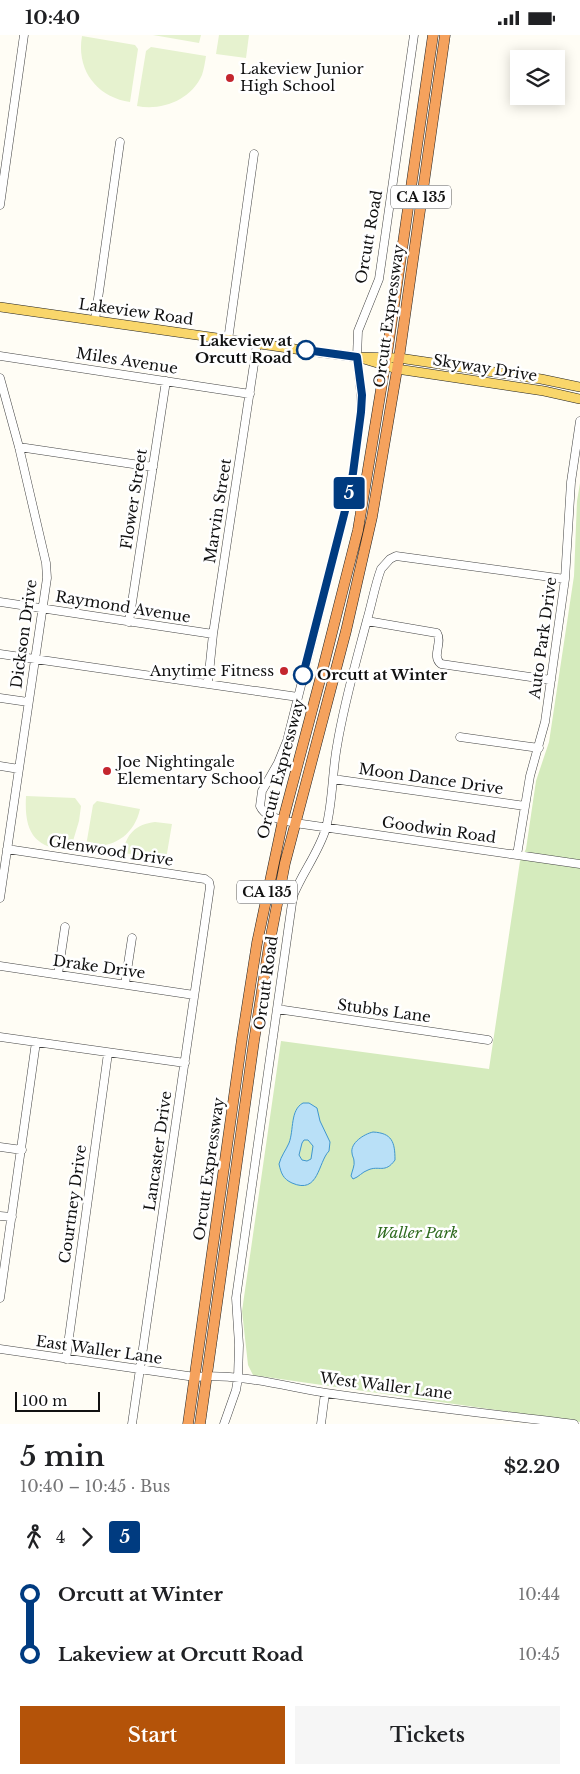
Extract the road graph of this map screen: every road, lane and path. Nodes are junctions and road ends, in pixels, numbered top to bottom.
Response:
1 (24, 35) edge
2 (414, 35) edge
3 (432, 35) edge
4 (445, 35) edge
5 (0, 136) edge
6 (10, 137) junction
7 (120, 142) dead end
8 (254, 154) dead end
9 (0, 205) edge
10 (0, 307) edge
11 (95, 320) junction
12 (228, 340) junction
13 (257, 344) junction
14 (0, 356) edge
15 (357, 357) junction
16 (386, 362) junction
17 (398, 364) junction
18 (0, 378) edge
19 (166, 381) junction
20 (580, 387) edge
21 (250, 394) junction
22 (580, 399) edge
23 (580, 421) edge
24 (19, 447) junction
25 (153, 467) junction
26 (565, 579) junction
27 (0, 602) edge
28 (42, 609) junction
29 (129, 621) junction
30 (367, 621) junction
31 (212, 634) junction
32 (0, 654) edge
33 (34, 659) junction
34 (551, 680) junction
35 (208, 683) junction
36 (298, 697) junction
37 (0, 698) edge
38 (28, 702) junction
39 (460, 737) dead end
40 (539, 748) junction
41 (0, 766) edge
42 (18, 769) junction
43 (333, 779) junction
44 (525, 806) junction
45 (283, 820) junction
46 (295, 823) junction
47 (326, 828) junction
48 (7, 849) junction
49 (517, 855) junction
50 (580, 864) edge
51 (209, 882) joint
52 (0, 898) edge
53 (65, 927) dead end
54 (132, 938) dead end
55 (0, 966) edge
56 (58, 974) junction
57 (125, 984) junction
58 (194, 995) junction
59 (277, 1009) junction
60 (0, 1037) edge
61 (488, 1040) dead end
62 (36, 1042) junction
63 (108, 1053) junction
64 (185, 1063) junction
65 (0, 1147) edge
66 (22, 1150) junction
67 (0, 1215) edge
68 (12, 1217) junction
69 (0, 1298) edge
70 (0, 1349) edge
71 (66, 1359) junction
72 (140, 1369) junction
73 (207, 1376) junction
74 (195, 1377) junction
75 (238, 1378) junction
76 (326, 1393) junction
77 (537, 1422) edge
78 (132, 1424) edge
79 (188, 1424) edge
80 (200, 1424) edge
81 (224, 1424) edge
82 (320, 1424) edge
83 (574, 1424) edge

1 - 6 street
2 - 15 street, Orcutt Road
3 - 16 highway, Orcutt Expressway / CA 135
4 - 17 highway, Orcutt Expressway / CA 135
5 - 6 street
6 - 9 street
7 - 11 street
8 - 12 street
10 - 11 main road, Lakeview Road
11 - 12 main road, Lakeview Road
12 - 13 main road, Lakeview Road
13 - 15 main road, Lakeview Road
13 - 21 street, Marvin Street
14 - 19 street, Miles Avenue
15 - 16 main road, Lakeview Road
15 - 36 street, Orcutt Road
16 - 17 main road, Skyway Drive
16 - 45 highway, Orcutt Expressway / CA 135
17 - 20 main road, Skyway Drive
17 - 22 main road, Skyway Drive
17 - 46 highway, Orcutt Expressway / CA 135
18 - 24 street, Dickson Drive
19 - 21 street, Miles Avenue
19 - 25 street, Flower Street
21 - 31 street, Marvin Street
23 - 26 street, Auto Park Drive
24 - 25 street
24 - 28 street, Dickson Drive
25 - 29 street, Flower Street
26 - 30 street, Orcutt Road
26 - 34 street, Auto Park Drive
27 - 28 street, Raymond Avenue
28 - 29 street, Raymond Avenue
28 - 33 street, Dickson Drive
29 - 31 street, Raymond Avenue
30 - 34 street
30 - 43 street, Orcutt Road
31 - 35 street, Marvin Street
32 - 33 street
33 - 35 street
33 - 38 street, Dickson Drive
34 - 40 street, Auto Park Drive
35 - 36 street
36 - 45 street, Orcutt Road
37 - 38 street
38 - 42 street, Dickson Drive
39 - 40 street
40 - 44 street, Auto Park Drive
41 - 42 street
42 - 48 street, Dickson Drive
43 - 44 street, Moon Dance Drive
43 - 47 street, Orcutt Road
44 - 49 street, Auto Park Drive
45 - 46 street, Orcutt Road
45 - 74 highway, Orcutt Expressway / CA 135
46 - 47 street, Goodwin Road
46 - 73 highway, Orcutt Expressway / CA 135
47 - 49 street, Goodwin Road
47 - 59 street, Orcutt Road
48 - 51 street, Glenwood Drive
48 - 52 street, Dickson Drive
49 - 50 street, Goodwin Road
51 - 58 street, Lancaster Drive
53 - 56 street
54 - 57 street
55 - 56 street, Drake Drive
56 - 57 street, Drake Drive
57 - 58 street, Drake Drive
58 - 64 street, Lancaster Drive
59 - 61 street, Stubbs Lane
59 - 75 street, Orcutt Road
60 - 62 street
62 - 63 street
62 - 66 street
63 - 64 street
63 - 71 street, Courtney Drive
64 - 72 street, Lancaster Drive
65 - 66 street
66 - 68 street
67 - 68 street
68 - 69 street
70 - 71 street, East Waller Lane
71 - 72 street, East Waller Lane
72 - 74 street, East Waller Lane
72 - 78 street, Lancaster Drive
73 - 74 street, West Waller Lane
73 - 75 street, West Waller Lane
73 - 80 highway, Orcutt Expressway / CA 135
74 - 79 highway, Orcutt Expressway / CA 135
75 - 76 street, West Waller Lane
75 - 81 street, Orcutt Road
76 - 77 street, West Waller Lane
76 - 82 street
77 - 83 street, West Waller Lane

